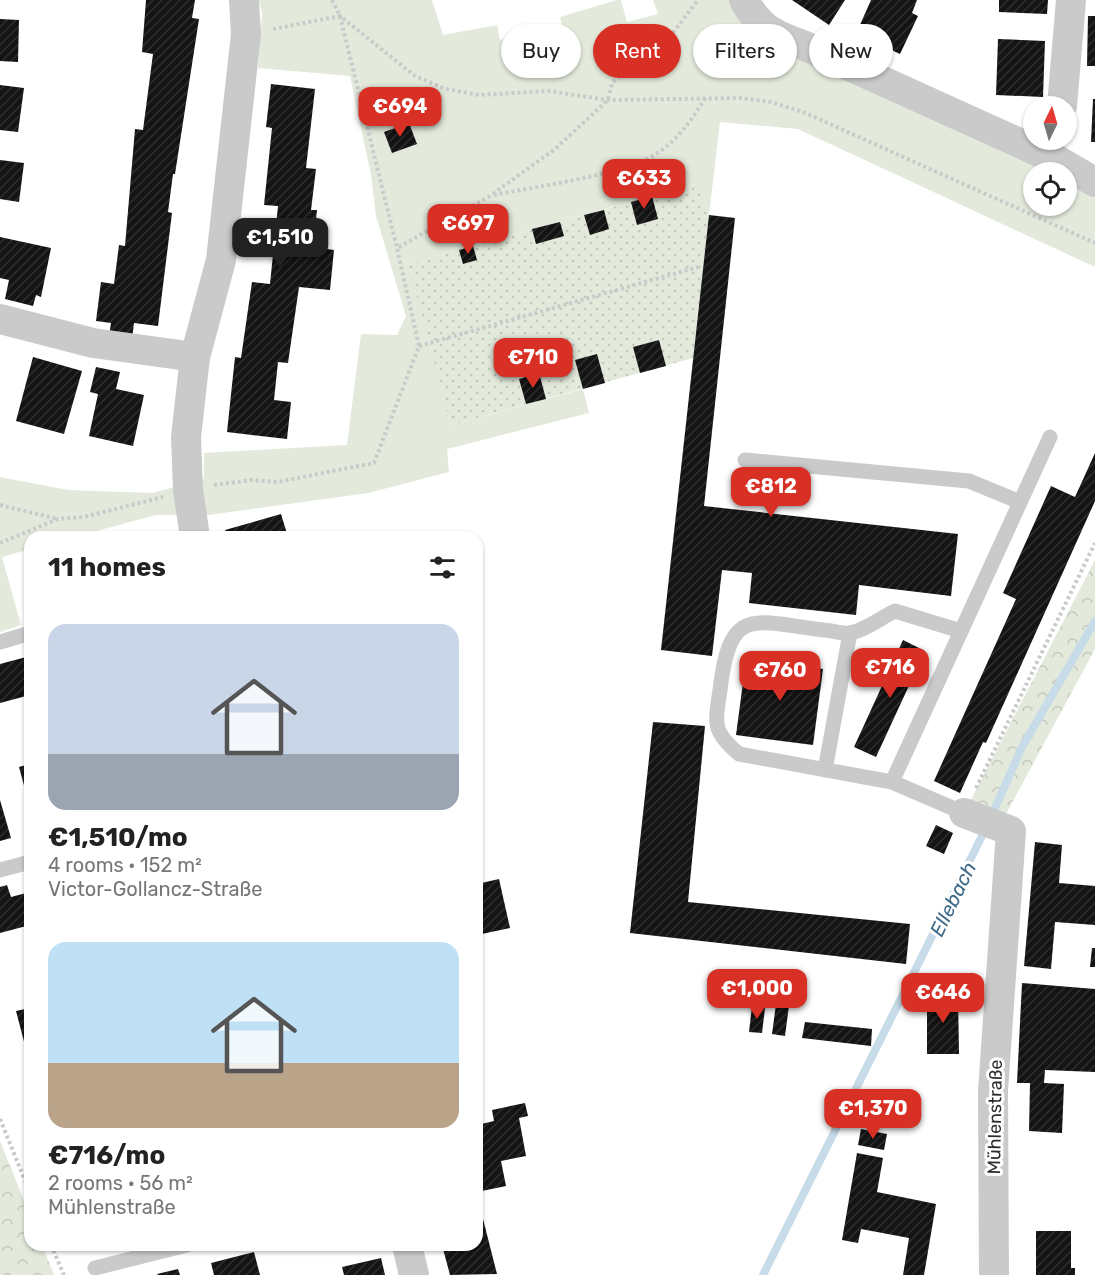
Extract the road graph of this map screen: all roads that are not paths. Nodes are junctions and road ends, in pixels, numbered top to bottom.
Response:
1 (244, 0) edge
2 (744, 0) edge
3 (1071, 0) edge
4 (1063, 96) edge
5 (1023, 136) edge
6 (1058, 150) edge
7 (1095, 182) edge
8 (0, 319) edge
9 (195, 357) junction
10 (1050, 437) dead end
11 (745, 460) dead end
12 (1020, 502) junction
13 (194, 531) edge
14 (961, 631) junction
15 (850, 633) junction
16 (24, 635) edge
17 (0, 642) edge
18 (825, 770) junction
19 (892, 782) junction
20 (979, 819) joint
21 (24, 864) edge
22 (0, 870) edge
23 (163, 1251) edge
24 (408, 1251) edge
25 (95, 1268) dead end
26 (414, 1275) edge
27 (994, 1275) edge

1 - 9 street
2 - 5 street
3 - 4 street
6 - 7 street
8 - 9 street
9 - 13 street
10 - 12 lane
11 - 12 lane
12 - 14 lane
14 - 15 lane
14 - 19 lane
15 - 18 lane
15 - 18 lane
16 - 17 lane
18 - 19 lane
19 - 20 lane
20 - 27 street, Mühlenstraße
21 - 22 lane
23 - 25 lane
24 - 26 street

